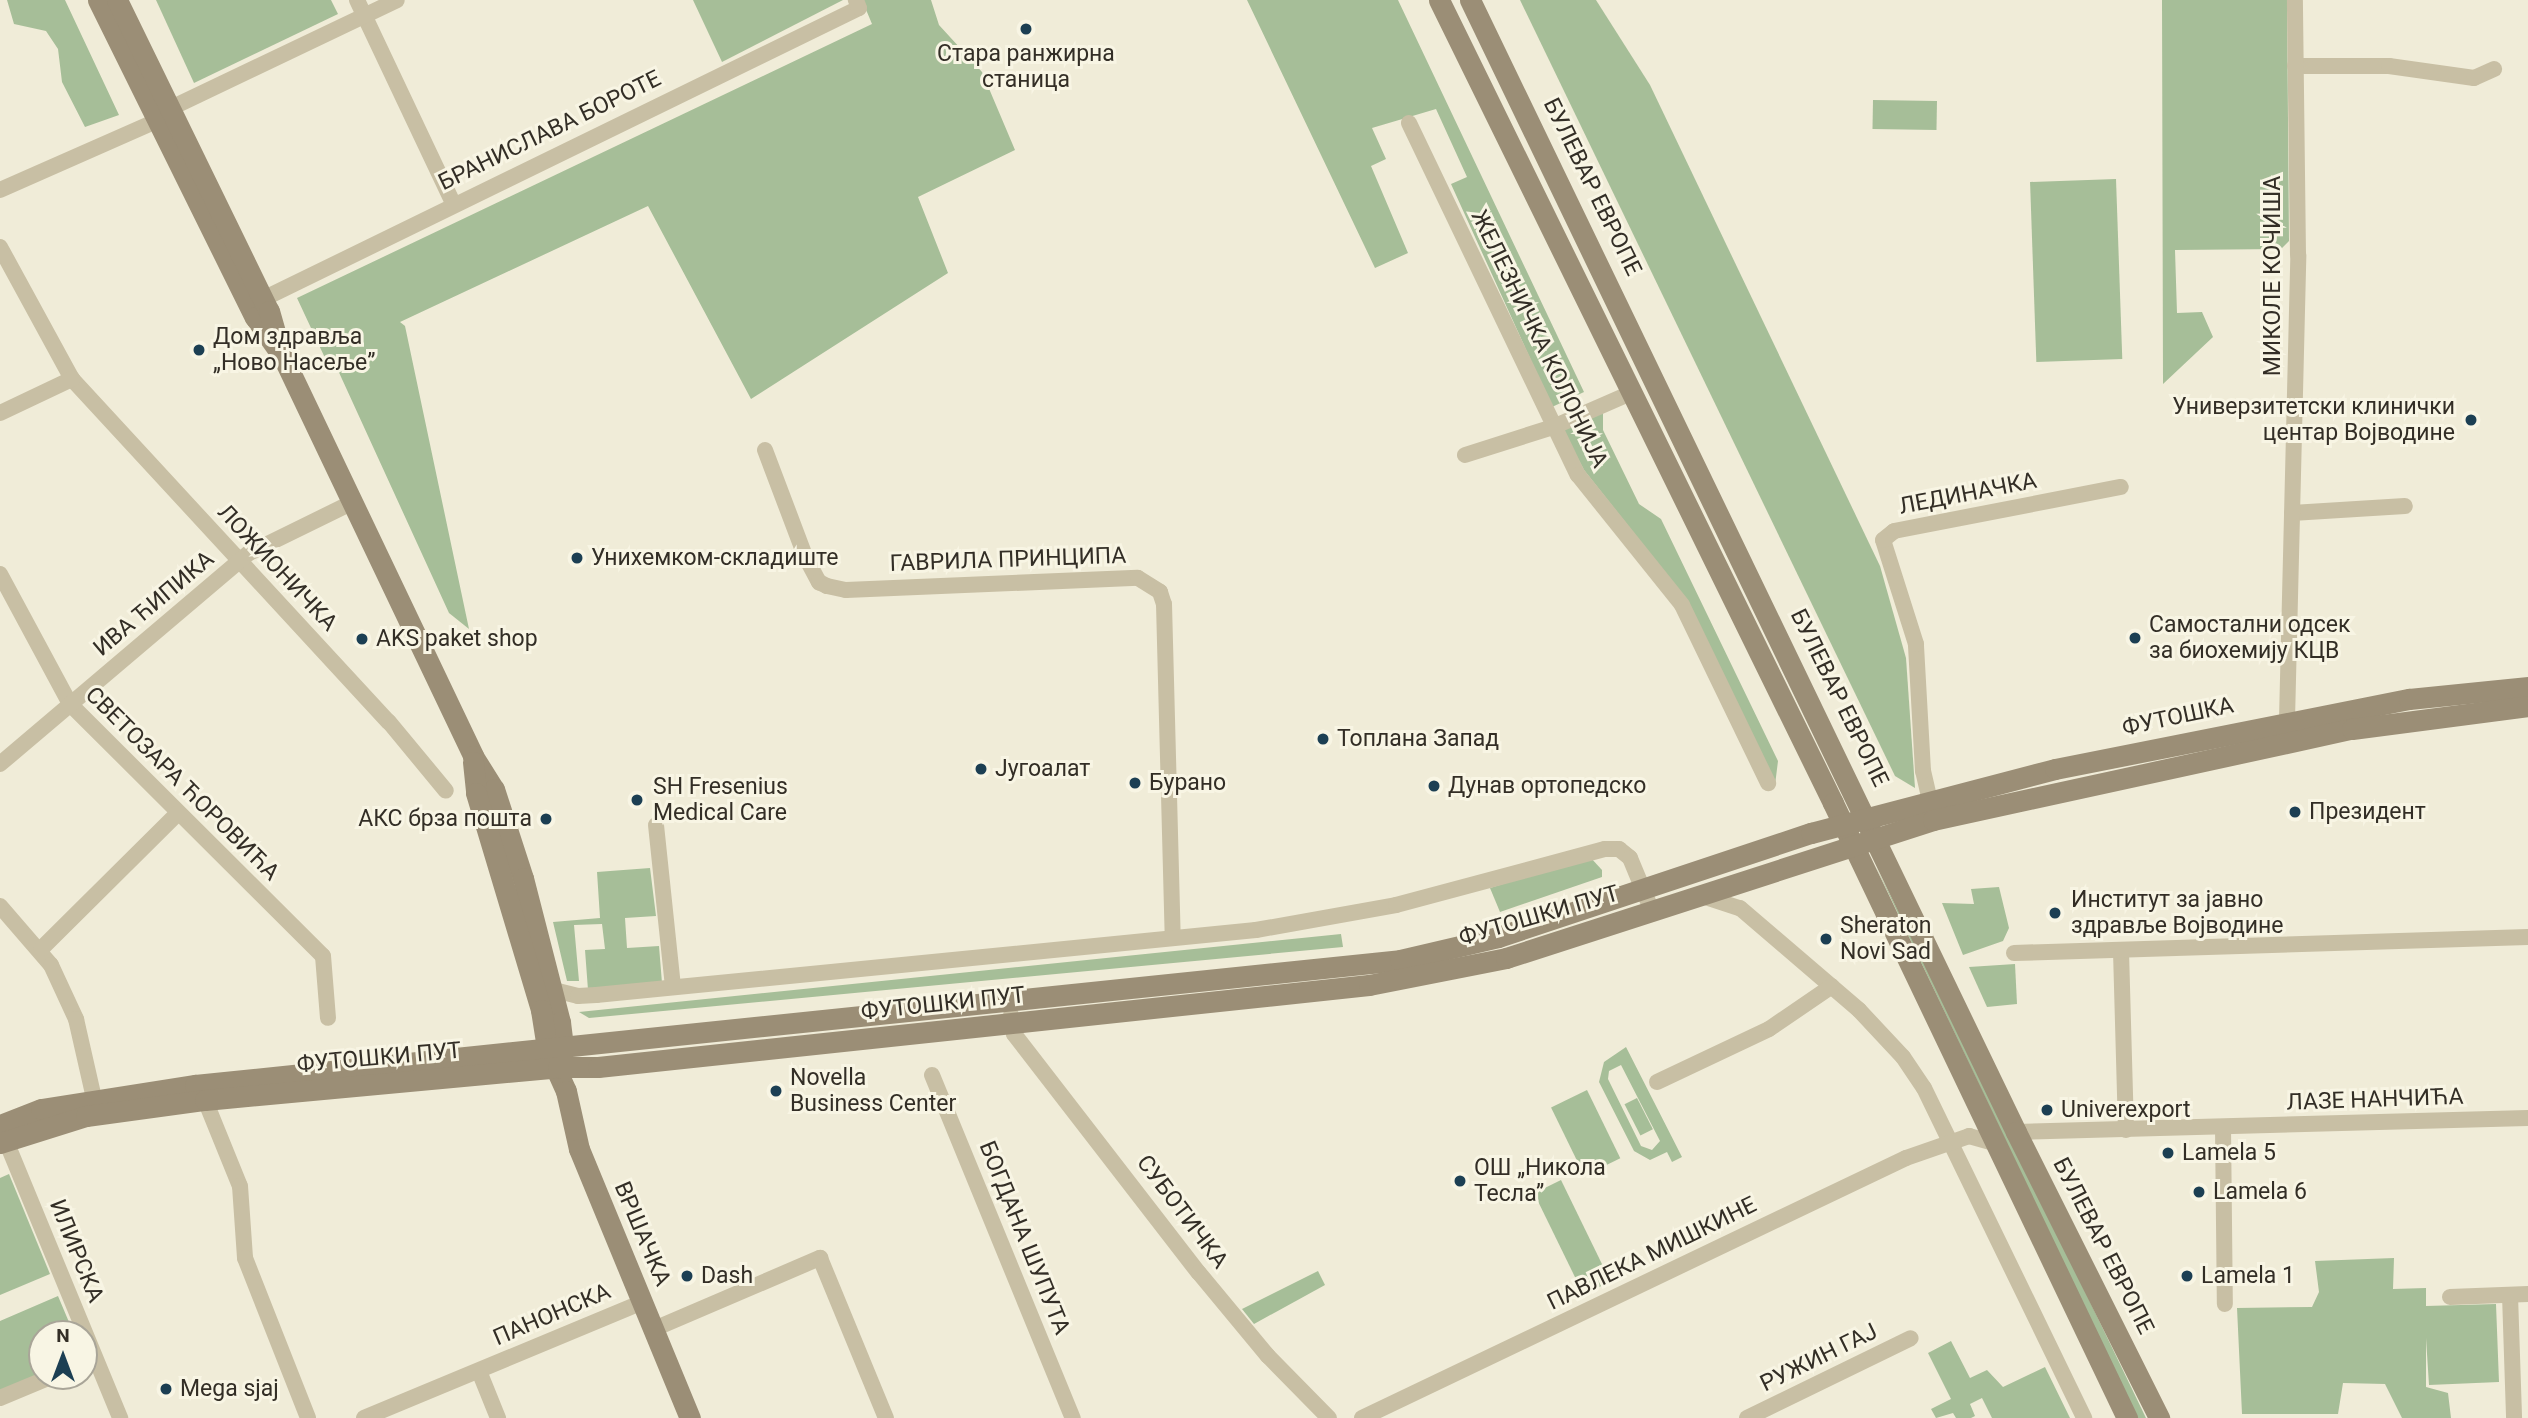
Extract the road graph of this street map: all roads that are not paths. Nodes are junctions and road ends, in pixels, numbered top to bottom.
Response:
1 (98, 0) edge
2 (117, 0) edge
3 (357, 0) edge
4 (397, 0) edge
5 (1439, 0) edge
6 (1470, 0) edge
7 (2295, 0) edge
8 (857, 4) edge
9 (365, 16) junction
10 (2295, 66) junction
11 (2494, 69) dead end
12 (165, 114) junction
13 (1409, 123) dead end
14 (0, 190) edge
15 (453, 203) junction
16 (0, 247) edge
17 (263, 299) junction
18 (283, 357) junction
19 (72, 379) junction
20 (1630, 393) junction
21 (0, 413) edge
22 (1553, 427) junction
23 (765, 450) dead end
24 (1465, 456) dead end
25 (2120, 486) dead end
26 (353, 502) junction
27 (2405, 506) dead end
28 (2292, 513) junction
29 (240, 561) junction
30 (0, 574) edge
31 (2528, 687) edge
32 (70, 704) junction
33 (2528, 706) edge
34 (2287, 720) junction
35 (472, 756) junction
36 (0, 764) edge
37 (1768, 783) dead end
38 (446, 791) dead end
39 (1930, 801) junction
40 (177, 814) junction
41 (1867, 818) junction
42 (1843, 824) junction
43 (656, 825) dead end
44 (1876, 838) junction
45 (1853, 846) junction
46 (1745, 881) junction
47 (1642, 891) junction
48 (1700, 896) junction
49 (0, 906) edge
50 (1740, 908) junction
51 (1652, 911) junction
52 (2528, 937) edge
53 (1172, 938) junction
54 (41, 949) junction
55 (2120, 951) junction
56 (2014, 953) dead end
57 (1832, 986) junction
58 (673, 987) junction
59 (550, 989) junction
60 (1024, 1001) junction
61 (328, 1018) dead end
62 (1011, 1024) junction
63 (556, 1054) junction
64 (932, 1074) dead end
65 (1657, 1082) dead end
66 (94, 1098) junction
67 (205, 1100) junction
68 (1976, 1106) junction
69 (2528, 1118) edge
70 (2223, 1127) junction
71 (2126, 1130) junction
72 (2017, 1132) junction
73 (2, 1136) edge
74 (1957, 1140) junction
75 (1993, 1143) junction
76 (2528, 1294) edge
77 (2510, 1295) junction
78 (2450, 1297) dead end
79 (642, 1302) junction
80 (2225, 1304) dead end
81 (73, 1320) edge
82 (654, 1329) junction
83 (1911, 1338) dead end
84 (478, 1371) junction
85 (98, 1378) edge
86 (28, 1386) edge
87 (0, 1398) edge
88 (120, 1418) edge
89 (308, 1418) edge
90 (364, 1418) edge
91 (498, 1418) edge
92 (690, 1418) edge
93 (886, 1418) edge
94 (1073, 1418) edge
95 (1329, 1418) edge
96 (1362, 1418) edge
97 (1747, 1418) edge
98 (2084, 1418) edge
99 (2127, 1418) edge
100 (2160, 1418) edge
101 (2514, 1418) edge

1 - 12 main road
2 - 12 main road
3 - 9 street
4 - 9 street
5 - 20 main road
6 - 41 main road, БУЛЕВАР ЕВРОПЕ
7 - 10 street, МИКОЛЕ КОЧИША
8 - 15 street, БРАНИСЛАВА БОРОТЕ
9 - 12 street
9 - 15 street
10 - 11 street
10 - 28 street, МИКОЛЕ КОЧИША
12 - 14 street
12 - 17 main road
12 - 18 main road
13 - 22 street, ЖЕЛЕЗНИЧКА КОЛОНИЈА
15 - 17 street, БРАНИСЛАВА БОРОТЕ
16 - 19 street, ЛОЖИОНИЧКА
17 - 18 main road
18 - 26 main road
19 - 21 street
19 - 29 street, ЛОЖИОНИЧКА
20 - 22 street
20 - 42 main road
22 - 24 street
22 - 37 street, ЖЕЛЕЗНИЧКА КОЛОНИЈА
23 - 53 street, ГАВРИЛА ПРИНЦИПА
25 - 39 street, ЛЕДИНАЧКА
26 - 29 street, ИВА ЋИПИКА
26 - 35 main road
27 - 28 street
28 - 34 street, МИКОЛЕ КОЧИША
29 - 32 street, ИВА ЋИПИКА
29 - 38 street, ЛОЖИОНИЧКА
30 - 32 street, СВЕТОЗАРА ЋОРОВИЋА
31 - 34 main road, ФУТОШКА
32 - 36 street, ИВА ЋИПИКА
32 - 40 street, СВЕТОЗАРА ЋОРОВИЋА
33 - 44 main road, ФУТОШКА
34 - 39 main road, ФУТОШКА
35 - 59 main road
35 - 63 main road
39 - 41 main road, ФУТОШКА
40 - 54 street
40 - 61 street, СВЕТОЗАРА ЋОРОВИЋА
41 - 42 main road, ФУТОШКА
41 - 44 main road, БУЛЕВАР ЕВРОПЕ
42 - 45 main road
42 - 47 main road, ФУТОШКИ ПУТ
43 - 58 street
44 - 45 main road, ФУТОШКИ ПУТ
44 - 72 main road, БУЛЕВАР ЕВРОПЕ
45 - 46 main road, ФУТОШКИ ПУТ
45 - 68 main road
46 - 48 main road, ФУТОШКИ ПУТ
46 - 50 street
47 - 51 street
47 - 53 street
47 - 60 main road, ФУТОШКИ ПУТ
48 - 50 street
48 - 51 main road, ФУТОШКИ ПУТ
49 - 54 street
50 - 57 street
51 - 62 main road, ФУТОШКИ ПУТ
52 - 55 street
53 - 58 street
54 - 66 street
55 - 56 street
55 - 71 street
57 - 65 street
57 - 74 street
58 - 59 street
59 - 63 main road
60 - 62 street
60 - 63 main road, ФУТОШКИ ПУТ
62 - 63 main road, ФУТОШКИ ПУТ
62 - 95 street, СУБОТИЧКА
63 - 66 main road, ФУТОШКИ ПУТ
63 - 67 main road, ФУТОШКИ ПУТ
63 - 79 main road, ВРШАЧКА
64 - 94 street, БОГДАНА ШУПУТА
66 - 73 main road, ФУТОШКИ ПУТ
67 - 73 main road, ФУТОШКИ ПУТ
67 - 89 street
68 - 74 street
68 - 75 main road
69 - 70 street, ЛАЗЕ НАНЧИЋА
70 - 71 street, ЛАЗЕ НАНЧИЋА
70 - 80 street
71 - 72 street, ЛАЗЕ НАНЧИЋА
72 - 100 main road, БУЛЕВАР ЕВРОПЕ
73 - 81 street, ИЛИРСКА
74 - 75 street
74 - 96 street, ПАВЛЕКА МИШКИНЕ
74 - 98 street
75 - 99 main road
76 - 77 street
77 - 78 street
77 - 101 street
79 - 82 main road, ВРШАЧКА
79 - 84 street, ПАНОНСКА
82 - 92 main road, ВРШАЧКА
82 - 93 street
83 - 97 street, РУЖИН ГАЈ
84 - 90 street, ПАНОНСКА
84 - 91 street, ПАНОНСКА
85 - 88 street, ИЛИРСКА
86 - 87 street

